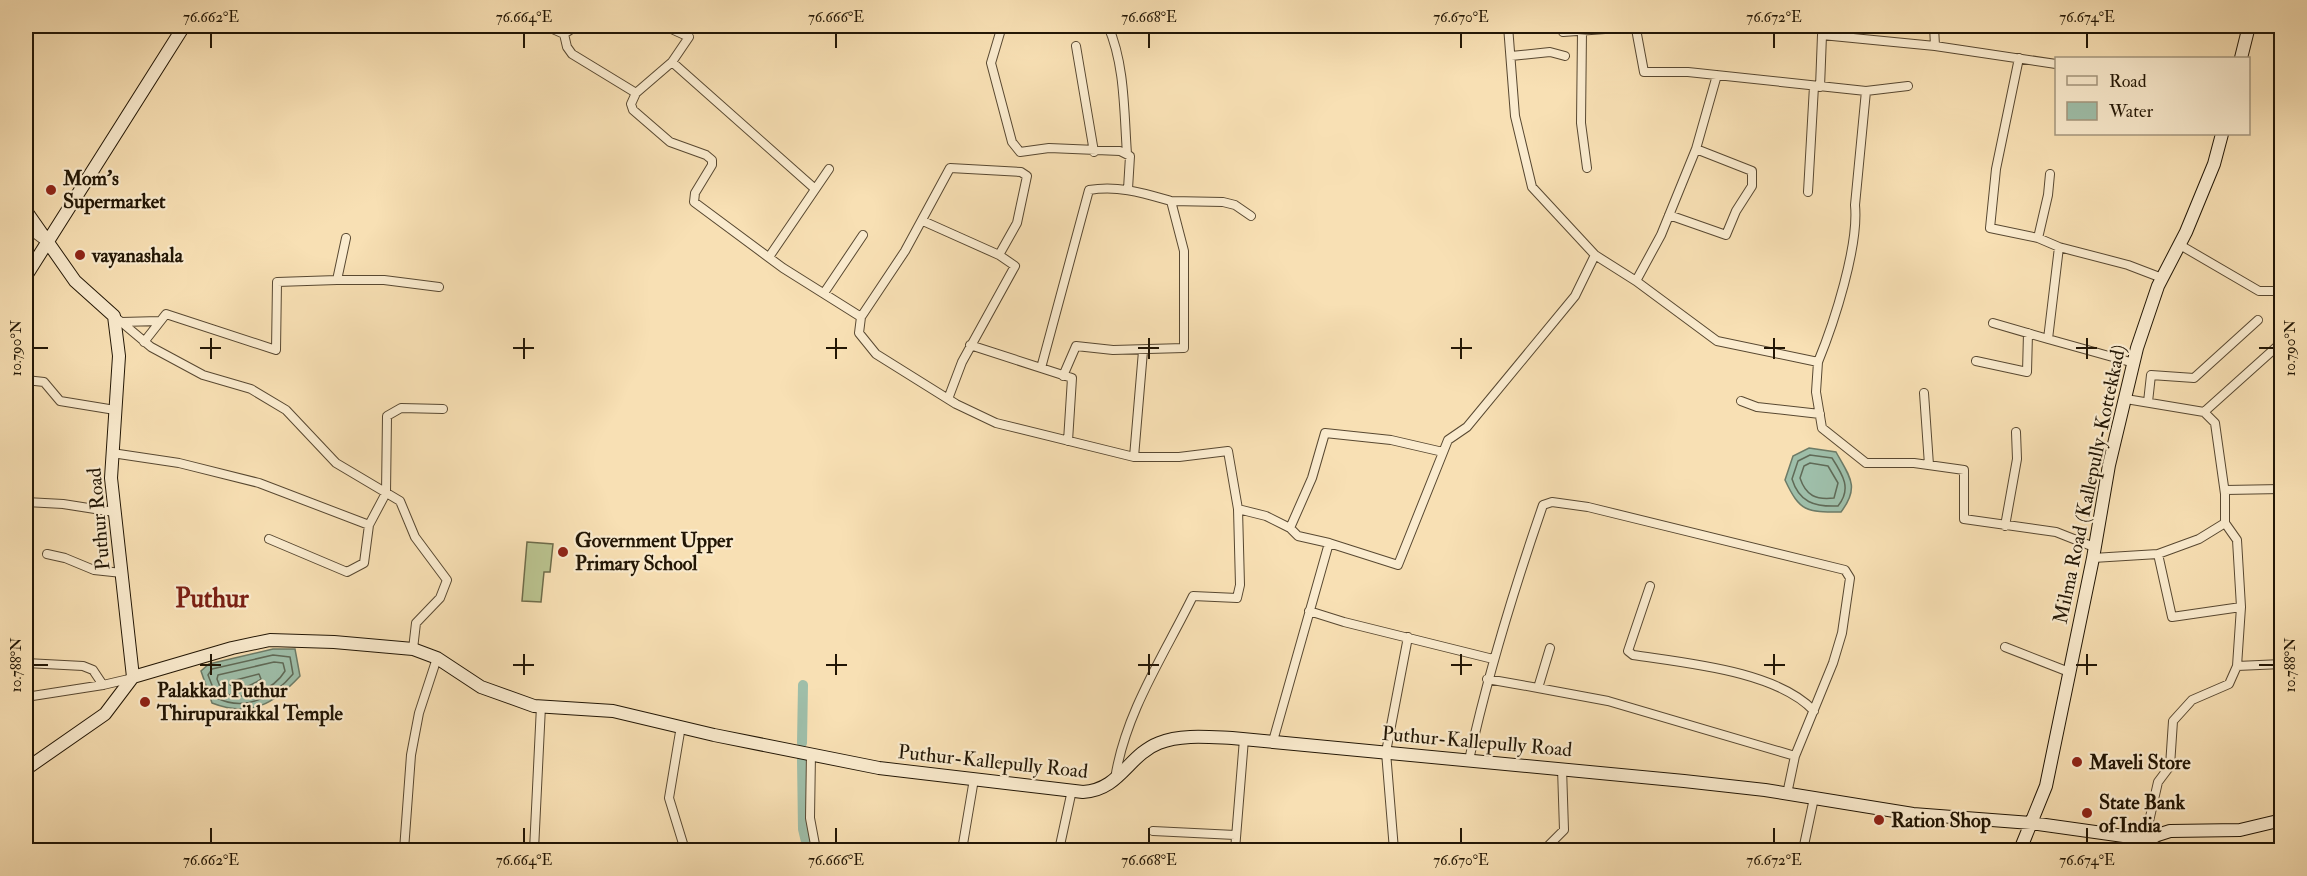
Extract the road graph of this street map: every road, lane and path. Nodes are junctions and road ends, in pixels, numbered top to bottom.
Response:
1 (184, 26) edge
2 (546, 26) edge
3 (576, 26) edge
4 (665, 26) edge
5 (1002, 26) edge
6 (1108, 26) edge
7 (1508, 26) edge
8 (1934, 26) edge
9 (2248, 26) edge
10 (1606, 27) edge
11 (1582, 31) junction
12 (1563, 32) dead end
13 (564, 34) junction
14 (1076, 45) dead end
15 (1935, 45) junction
16 (1511, 56) junction
17 (1565, 56) dead end
18 (2241, 57) edge
19 (2019, 58) junction
20 (672, 62) junction
21 (2055, 64) edge
22 (1717, 75) junction
23 (1817, 86) junction
24 (1908, 86) dead end
25 (1866, 91) junction
26 (636, 93) junction
27 (2222, 135) edge
28 (1696, 149) junction
29 (1094, 152) junction
30 (1127, 154) junction
31 (1587, 168) dead end
32 (829, 169) dead end
33 (2050, 174) dead end
34 (814, 188) junction
35 (1128, 189) junction
36 (1808, 192) dead end
37 (1171, 201) junction
38 (26, 211) edge
39 (1670, 215) junction
40 (1251, 216) dead end
41 (923, 221) junction
42 (26, 227) edge
43 (863, 235) dead end
44 (346, 238) dead end
45 (2038, 238) junction
46 (46, 241) junction
47 (2180, 244) junction
48 (2060, 247) junction
49 (999, 255) junction
50 (1595, 255) junction
51 (769, 257) junction
52 (26, 276) edge
53 (2162, 278) junction
54 (337, 280) junction
55 (1636, 281) junction
56 (439, 287) dead end
57 (2282, 291) edge
58 (824, 293) junction
59 (861, 317) junction
60 (117, 319) junction
61 (2258, 320) dead end
62 (160, 321) junction
63 (1993, 323) dead end
64 (2028, 333) junction
65 (2048, 339) junction
66 (144, 342) junction
67 (2282, 342) edge
68 (970, 345) junction
69 (1143, 351) junction
70 (1976, 361) dead end
71 (1818, 362) junction
72 (2134, 363) junction
73 (1041, 368) junction
74 (1063, 376) junction
75 (26, 380) edge
76 (1924, 393) dead end
77 (948, 399) junction
78 (2126, 399) junction
79 (1741, 401) dead end
80 (2148, 402) junction
81 (115, 410) junction
82 (443, 410) dead end
83 (2204, 412) junction
84 (1820, 414) junction
85 (2016, 432) dead end
86 (1068, 441) junction
87 (1443, 452) junction
88 (112, 453) junction
89 (1134, 457) junction
90 (1929, 465) junction
91 (2282, 489) edge
92 (2225, 490) junction
93 (386, 493) junction
94 (26, 502) edge
95 (1238, 509) junction
96 (114, 512) junction
97 (2225, 523) junction
98 (369, 525) junction
99 (2005, 526) junction
100 (1290, 528) junction
101 (269, 539) dead end
102 (1329, 543) junction
103 (2094, 553) junction
104 (47, 554) dead end
105 (2158, 554) junction
106 (122, 573) junction
107 (1650, 586) dead end
108 (2241, 607) junction
109 (1309, 611) junction
110 (1408, 637) junction
111 (2005, 647) dead end
112 (1550, 648) dead end
113 (413, 649) junction
114 (437, 658) junction
115 (1493, 659) junction
116 (26, 663) edge
117 (2282, 664) edge
118 (2237, 666) junction
119 (2068, 672) junction
120 (133, 677) junction
121 (1487, 680) junction
122 (103, 685) junction
123 (1538, 687) junction
124 (26, 697) edge
125 (541, 706) junction
126 (1814, 711) junction
127 (681, 726) junction
128 (1244, 739) junction
129 (1273, 741) junction
130 (1386, 752) junction
131 (811, 753) junction
132 (1795, 756) junction
133 (1469, 760) junction
134 (1562, 768) junction
135 (26, 770) edge
136 (974, 778) junction
137 (1115, 779) junction
138 (1072, 790) junction
139 (1787, 794) junction
140 (1814, 798) junction
141 (2282, 820) edge
142 (2031, 823) junction
143 (1154, 831) dead end
144 (1235, 835) junction
145 (2145, 839) junction
146 (404, 850) edge
147 (534, 850) edge
148 (685, 850) edge
149 (816, 850) edge
150 (962, 850) edge
151 (1059, 850) edge
152 (1235, 850) edge
153 (1394, 850) edge
154 (1544, 850) edge
155 (1803, 850) edge
156 (2020, 850) edge
157 (2165, 850) edge

1 - 46 main road
2 - 13 street
3 - 13 street
4 - 20 street
5 - 29 street
6 - 30 street
7 - 16 street
8 - 15 street
9 - 18 main road
10 - 11 street
10 - 22 street
11 - 12 street
11 - 31 street
13 - 26 street
14 - 29 street
15 - 19 street
15 - 23 street
16 - 17 street
16 - 50 street
19 - 21 street
19 - 45 street
20 - 26 street
20 - 34 street
22 - 23 street
22 - 28 street
23 - 25 street
23 - 36 street
24 - 25 street
25 - 71 street
26 - 51 street
27 - 47 main road, Milma Road (Kallepully-Kottekkad)
28 - 39 street
28 - 39 street
29 - 30 street
30 - 35 street
32 - 34 street
33 - 45 street
34 - 51 street
35 - 37 street
35 - 73 street
37 - 40 street
37 - 69 street
38 - 46 main road
39 - 55 street
41 - 49 street
41 - 49 street
41 - 59 street
42 - 46 street
43 - 58 street
44 - 54 street
45 - 48 street
46 - 52 main road
46 - 60 main road
47 - 53 main road, Milma Road (Kallepully-Kottekkad)
47 - 57 street
48 - 53 street
48 - 65 street
49 - 68 street
50 - 55 street
50 - 87 street
51 - 58 street
53 - 72 main road, Milma Road (Kallepully-Kottekkad)
54 - 56 street
54 - 62 street
55 - 71 street
58 - 59 street
59 - 77 street
60 - 62 street
60 - 66 street
60 - 81 main road, Puthur Road
61 - 80 street
62 - 66 street
63 - 64 street
64 - 65 street
64 - 70 street
65 - 72 street
66 - 93 street
67 - 83 street
68 - 73 street
68 - 77 street
69 - 74 street
69 - 89 street
71 - 84 street
72 - 78 main road, Milma Road (Kallepully-Kottekkad)
73 - 74 street
74 - 86 street
75 - 81 street
76 - 90 street
77 - 86 street
78 - 80 street
78 - 103 main road, Milma Road (Kallepully-Kottekkad)
79 - 84 street
80 - 83 street
81 - 88 main road, Puthur Road
82 - 93 street
83 - 92 street
84 - 90 street
85 - 99 street
86 - 89 street
87 - 100 street
87 - 102 street
88 - 96 main road, Puthur Road
88 - 98 street
89 - 95 street
90 - 99 street
91 - 92 street
92 - 97 street
93 - 98 street
93 - 113 street
94 - 96 street
95 - 100 street
95 - 137 street
96 - 106 main road, Puthur Road
97 - 105 street
97 - 108 street
98 - 101 street
99 - 103 street
100 - 102 street
102 - 109 street
103 - 105 street
103 - 119 main road, Milma Road (Kallepully-Kottekkad)
104 - 106 street
105 - 108 street
106 - 120 main road, Puthur Road
107 - 126 street
108 - 118 street
109 - 110 street
109 - 129 street
110 - 115 street
110 - 130 street
111 - 119 street
112 - 123 street
113 - 114 main road, Puthur-Kallepully Road
113 - 120 main road, Puthur-Kallepully Road
114 - 125 main road, Puthur-Kallepully Road
114 - 146 street
115 - 121 street
115 - 126 street
116 - 122 street
117 - 118 street
118 - 145 street
119 - 142 main road, Milma Road (Kallepully-Kottekkad)
120 - 122 street
120 - 135 main road
121 - 123 street
121 - 133 street
122 - 124 street
123 - 132 street
125 - 127 main road, Puthur-Kallepully Road
125 - 147 street
126 - 132 street
127 - 131 main road, Puthur-Kallepully Road
127 - 148 street
128 - 129 main road, Puthur-Kallepully Road
128 - 137 main road, Puthur-Kallepully Road
128 - 144 street
129 - 130 main road, Puthur-Kallepully Road
130 - 133 main road, Puthur-Kallepully Road
130 - 153 street
131 - 136 main road, Puthur-Kallepully Road
131 - 149 street
132 - 139 street
133 - 134 main road, Puthur-Kallepully Road
134 - 139 main road, Puthur-Kallepully Road
134 - 154 street
136 - 138 main road, Puthur-Kallepully Road
136 - 150 street
137 - 138 main road, Puthur-Kallepully Road
138 - 151 street
139 - 140 main road, Puthur-Kallepully Road
140 - 142 main road, Puthur-Kallepully Road
140 - 155 street
141 - 145 main road
142 - 145 main road, Puthur-Kallepully Road
142 - 156 main road, Milma Road (Kallepully-Kottekkad)
143 - 144 street
144 - 152 street
145 - 157 street

